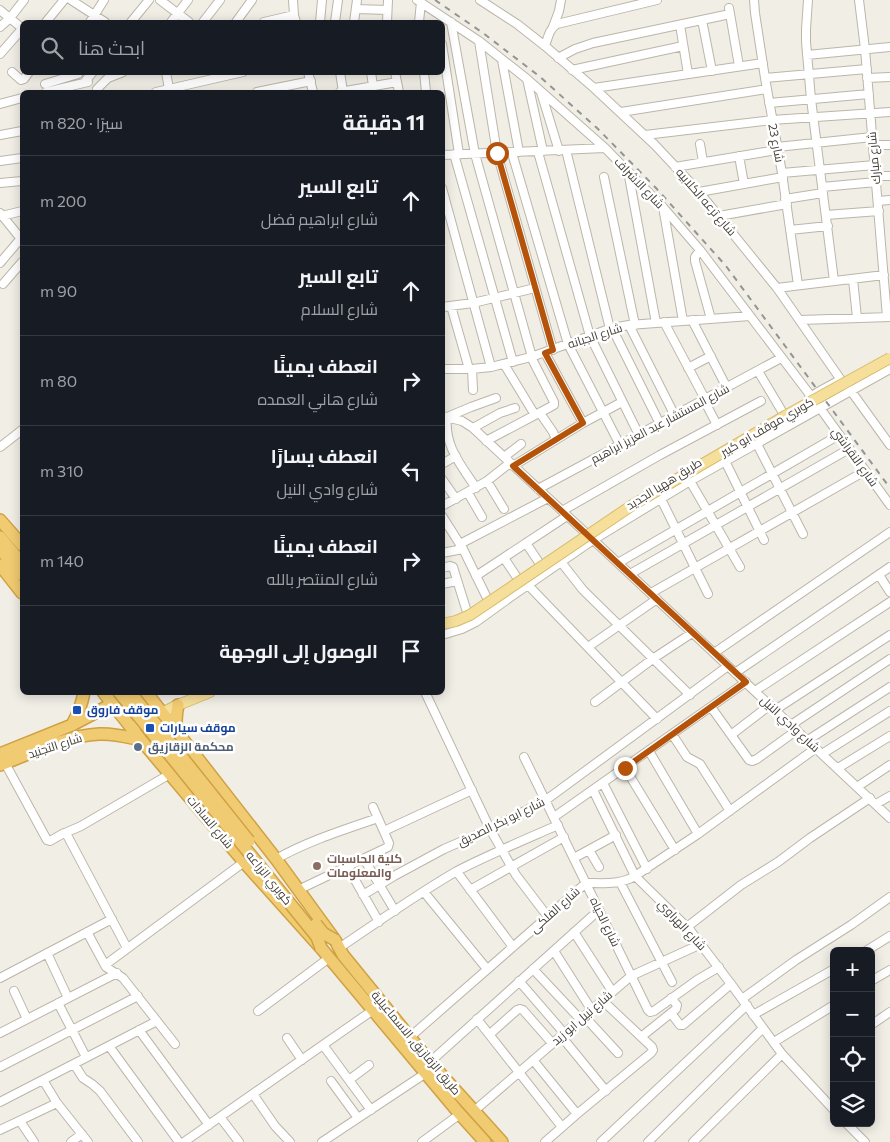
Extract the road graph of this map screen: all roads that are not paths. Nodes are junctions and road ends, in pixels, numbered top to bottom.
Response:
1 (24, 0) edge
2 (64, 0) edge
3 (71, 0) edge
4 (104, 0) edge
5 (148, 0) edge
6 (160, 0) edge
7 (188, 0) edge
8 (220, 0) edge
9 (252, 0) edge
10 (294, 0) edge
11 (322, 0) edge
12 (338, 0) edge
13 (357, 0) edge
14 (388, 0) edge
15 (480, 0) edge
16 (561, 0) edge
17 (657, 0) edge
18 (754, 0) edge
19 (808, 0) edge
20 (859, 0) edge
21 (419, 1) edge
22 (80, 3) edge
23 (356, 9) junction
24 (0, 10) edge
25 (387, 10) junction
26 (438, 13) junction
27 (178, 14) junction
28 (95, 16) junction
29 (10, 18) junction
30 (295, 19) edge
31 (48, 20) edge
32 (92, 20) edge
33 (102, 20) edge
34 (133, 20) edge
35 (173, 20) edge
36 (186, 20) edge
37 (205, 20) edge
38 (237, 20) edge
39 (320, 20) edge
40 (335, 20) edge
41 (354, 20) edge
42 (387, 20) edge
43 (419, 20) edge
44 (439, 20) edge
45 (702, 20) junction
46 (451, 22) junction
47 (680, 25) junction
48 (0, 27) edge
49 (20, 27) edge
50 (553, 27) junction
51 (20, 31) edge
52 (478, 41) junction
53 (545, 46) junction
54 (683, 46) junction
55 (890, 46) edge
56 (865, 49) junction
57 (0, 54) edge
58 (807, 55) junction
59 (558, 58) junction
60 (502, 60) junction
61 (763, 63) junction
62 (739, 66) junction
63 (445, 68) edge
64 (572, 70) junction
65 (712, 70) junction
66 (867, 70) junction
67 (12, 72) dead end
68 (688, 74) junction
69 (808, 74) junction
70 (27, 75) edge
71 (74, 75) edge
72 (80, 75) edge
73 (90, 75) edge
74 (116, 75) edge
75 (167, 75) edge
76 (231, 75) edge
77 (309, 75) edge
78 (340, 75) edge
79 (371, 75) edge
80 (396, 75) edge
81 (424, 75) edge
82 (890, 77) edge
83 (765, 78) junction
84 (867, 78) junction
85 (527, 79) junction
86 (87, 81) junction
87 (310, 81) junction
88 (397, 82) junction
89 (373, 86) junction
90 (45, 88) edge
91 (594, 88) junction
92 (170, 89) junction
93 (767, 89) junction
94 (98, 90) edge
95 (100, 90) edge
96 (165, 90) edge
97 (267, 90) edge
98 (312, 90) edge
99 (342, 90) edge
100 (352, 90) edge
101 (399, 90) edge
102 (426, 90) edge
103 (540, 90) junction
104 (869, 94) junction
105 (20, 99) edge
106 (811, 99) junction
107 (769, 103) junction
108 (0, 104) edge
109 (621, 112) junction
110 (890, 112) edge
111 (870, 113) junction
112 (813, 116) junction
113 (772, 120) junction
114 (20, 131) edge
115 (0, 135) edge
116 (645, 135) junction
117 (872, 137) junction
118 (817, 143) junction
119 (700, 144) dead end
120 (873, 145) junction
121 (890, 145) edge
122 (605, 148) junction
123 (777, 149) junction
124 (562, 150) junction
125 (516, 152) junction
126 (540, 152) junction
127 (497, 153) junction
128 (456, 154) junction
129 (475, 154) junction
130 (445, 155) edge
131 (739, 156) junction
132 (20, 158) edge
133 (0, 161) edge
134 (703, 162) junction
135 (875, 165) junction
136 (675, 167) junction
137 (820, 170) junction
138 (628, 171) junction
139 (782, 175) junction
140 (890, 176) edge
141 (604, 178) dead end
142 (876, 179) junction
143 (20, 181) edge
144 (0, 183) edge
145 (744, 184) junction
146 (822, 190) junction
147 (699, 192) junction
148 (445, 197) edge
149 (890, 200) edge
150 (786, 201) junction
151 (878, 201) junction
152 (662, 206) junction
153 (20, 211) edge
154 (879, 211) junction
155 (826, 215) junction
156 (1, 216) edge
157 (719, 216) junction
158 (828, 226) junction
159 (880, 227) junction
160 (890, 227) edge
161 (790, 230) junction
162 (20, 236) edge
163 (20, 240) edge
164 (700, 250) junction
165 (886, 253) edge
166 (0, 263) edge
167 (20, 264) edge
168 (884, 275) junction
169 (853, 278) junction
170 (834, 281) junction
171 (3, 284) dead end
172 (798, 285) junction
173 (535, 288) junction
174 (777, 288) junction
175 (514, 293) junction
176 (495, 298) junction
177 (474, 303) junction
178 (451, 306) junction
179 (445, 307) edge
180 (750, 316) junction
181 (889, 317) edge
182 (857, 318) junction
183 (711, 319) junction
184 (692, 320) junction
185 (800, 320) junction
186 (683, 321) junction
187 (660, 323) junction
188 (632, 325) junction
189 (611, 328) junction
190 (590, 336) junction
191 (568, 344) junction
192 (675, 344) junction
193 (666, 348) dead end
194 (549, 351) junction
195 (890, 353) edge
196 (711, 356) junction
197 (531, 357) junction
198 (782, 358) junction
199 (890, 358) edge
200 (513, 362) junction
201 (504, 364) junction
202 (890, 364) edge
203 (490, 367) junction
204 (688, 368) junction
205 (445, 369) edge
206 (470, 369) junction
207 (890, 369) edge
208 (758, 371) junction
209 (841, 380) junction
210 (728, 388) junction
211 (473, 390) dead end
212 (851, 391) junction
213 (811, 397) junction
214 (496, 398) dead end
215 (704, 399) junction
216 (761, 401) dead end
217 (622, 402) junction
218 (515, 408) dead end
219 (820, 408) junction
220 (603, 412) junction
221 (783, 413) junction
222 (537, 414) junction
223 (675, 416) junction
224 (445, 417) edge
225 (583, 423) junction
226 (660, 424) junction
227 (716, 425) junction
228 (472, 428) junction
229 (20, 432) edge
230 (639, 435) junction
231 (839, 435) junction
232 (556, 439) junction
233 (486, 441) junction
234 (521, 444) dead end
235 (757, 444) junction
236 (890, 444) edge
237 (620, 445) junction
238 (0, 447) edge
239 (849, 449) junction
240 (456, 456) junction
241 (725, 461) junction
242 (445, 462) edge
243 (509, 462) junction
244 (865, 470) junction
245 (772, 474) junction
246 (690, 481) junction
247 (488, 482) junction
248 (445, 483) edge
249 (476, 488) junction
250 (538, 489) junction
251 (780, 489) junction
252 (740, 492) junction
253 (468, 493) junction
254 (548, 498) junction
255 (456, 499) junction
256 (660, 499) junction
257 (445, 504) edge
258 (890, 505) edge
259 (748, 507) junction
260 (504, 509) dead end
261 (707, 511) junction
262 (792, 513) junction
263 (565, 514) junction
264 (482, 517) dead end
265 (0, 520) edge
266 (445, 521) edge
267 (716, 525) junction
268 (676, 530) junction
269 (760, 531) junction
270 (890, 532) edge
271 (586, 533) junction
272 (802, 534) dead end
273 (0, 537) edge
274 (593, 540) junction
275 (764, 540) dead end
276 (20, 543) edge
277 (526, 544) junction
278 (683, 544) junction
279 (461, 546) junction
280 (729, 548) junction
281 (0, 549) edge
282 (445, 552) edge
283 (504, 558) junction
284 (20, 561) edge
285 (561, 562) junction
286 (618, 563) junction
287 (540, 564) junction
288 (0, 565) edge
289 (445, 567) edge
290 (740, 567) dead end
291 (695, 568) junction
292 (890, 568) edge
293 (20, 573) edge
294 (630, 574) junction
295 (879, 575) junction
296 (476, 576) junction
297 (518, 579) junction
298 (457, 581) junction
299 (445, 583) edge
300 (528, 585) junction
301 (20, 590) edge
302 (890, 592) edge
303 (651, 594) junction
304 (708, 594) dead end
305 (488, 600) junction
306 (657, 600) junction
307 (890, 602) edge
308 (468, 612) junction
309 (445, 619) edge
310 (445, 623) edge
311 (620, 625) junction
312 (445, 629) edge
313 (692, 633) junction
314 (445, 634) edge
315 (890, 635) edge
316 (588, 647) junction
317 (714, 653) junction
318 (654, 658) junction
319 (890, 659) edge
320 (728, 666) junction
321 (735, 673) junction
322 (622, 682) junction
323 (746, 682) junction
324 (890, 686) edge
325 (755, 691) junction
326 (84, 695) edge
327 (105, 695) edge
328 (121, 695) edge
329 (132, 695) edge
330 (133, 695) edge
331 (148, 695) edge
332 (202, 695) edge
333 (426, 695) edge
334 (690, 695) junction
335 (595, 702) dead end
336 (112, 704) junction
337 (178, 704) junction
338 (711, 707) junction
339 (773, 708) junction
340 (890, 711) edge
341 (161, 713) junction
342 (85, 719) junction
343 (657, 719) junction
344 (72, 724) junction
345 (131, 728) junction
346 (794, 728) junction
347 (177, 733) junction
348 (672, 734) junction
349 (92, 735) junction
350 (731, 735) junction
351 (890, 736) edge
352 (141, 740) junction
353 (808, 740) junction
354 (649, 751) junction
355 (819, 751) junction
356 (524, 757) dead end
357 (2, 761) edge
358 (890, 765) edge
359 (625, 768) junction
360 (838, 768) junction
361 (170, 774) junction
362 (603, 783) junction
363 (857, 787) junction
364 (472, 790) junction
365 (593, 790) junction
366 (890, 796) edge
367 (546, 800) junction
368 (873, 801) junction
369 (373, 806) dead end
370 (730, 811) junction
371 (378, 818) junction
372 (890, 818) edge
373 (556, 821) junction
374 (490, 829) junction
375 (384, 831) junction
376 (65, 834) junction
377 (698, 834) junction
378 (616, 836) junction
379 (564, 837) junction
380 (501, 850) junction
381 (589, 850) junction
382 (675, 850) junction
383 (574, 858) junction
384 (276, 859) junction
385 (364, 859) junction
386 (244, 862) junction
387 (347, 866) junction
388 (511, 867) junction
389 (599, 867) dead end
390 (647, 869) junction
391 (457, 872) junction
392 (635, 876) junction
393 (586, 882) junction
394 (620, 882) junction
395 (380, 884) junction
396 (298, 890) junction
397 (470, 890) junction
398 (424, 892) junction
399 (363, 895) junction
400 (890, 898) edge
401 (599, 910) junction
402 (396, 911) junction
403 (548, 917) junction
404 (112, 919) junction
405 (378, 922) junction
406 (687, 927) junction
407 (87, 932) junction
408 (574, 932) junction
409 (890, 936) edge
410 (337, 944) junction
411 (701, 944) junction
412 (513, 947) junction
413 (872, 947) edge
414 (127, 948) junction
415 (321, 948) junction
416 (554, 951) junction
417 (47, 953) junction
418 (329, 958) junction
419 (662, 962) junction
420 (105, 965) junction
421 (719, 967) junction
422 (487, 969) junction
423 (533, 969) junction
424 (890, 970) edge
425 (830, 971) edge
426 (117, 973) junction
427 (631, 976) junction
428 (0, 978) edge
429 (875, 979) edge
430 (520, 981) junction
431 (672, 982) dead end
432 (731, 984) junction
433 (14, 991) dead end
434 (612, 991) junction
435 (138, 996) junction
436 (68, 998) junction
437 (671, 998) junction
438 (602, 1000) junction
439 (745, 1002) junction
440 (58, 1003) junction
441 (830, 1007) edge
442 (591, 1009) junction
443 (373, 1010) junction
444 (258, 1011) dead end
445 (890, 1012) edge
446 (671, 1014) junction
447 (754, 1014) junction
448 (582, 1018) junction
449 (478, 1019) junction
450 (27, 1020) junction
451 (157, 1021) junction
452 (875, 1022) edge
453 (763, 1028) junction
454 (72, 1030) junction
455 (139, 1030) junction
456 (0, 1033) edge
457 (490, 1034) junction
458 (562, 1034) junction
459 (641, 1037) junction
460 (287, 1038) dead end
461 (410, 1038) junction
462 (774, 1042) junction
463 (175, 1044) dead end
464 (552, 1044) junction
465 (323, 1045) junction
466 (109, 1046) junction
467 (618, 1053) dead end
468 (782, 1054) junction
469 (86, 1058) junction
470 (302, 1060) junction
471 (533, 1060) junction
472 (74, 1064) junction
473 (369, 1065) dead end
474 (0, 1067) edge
475 (428, 1067) junction
476 (519, 1072) junction
477 (43, 1080) junction
478 (349, 1080) junction
479 (331, 1081) dead end
480 (606, 1091) junction
481 (253, 1094) junction
482 (1, 1098) edge
483 (57, 1103) junction
484 (830, 1106) edge
485 (371, 1110) junction
486 (474, 1111) junction
487 (460, 1114) junction
488 (577, 1114) junction
489 (220, 1117) junction
490 (358, 1118) junction
491 (20, 1121) junction
492 (209, 1125) junction
493 (562, 1127) junction
494 (849, 1127) edge
495 (0, 1130) edge
496 (82, 1134) junction
497 (860, 1140) edge
498 (481, 1141) edge
499 (34, 1142) edge
500 (71, 1142) edge
501 (88, 1142) edge
502 (138, 1142) edge
503 (179, 1142) edge
504 (184, 1142) edge
505 (239, 1142) edge
506 (290, 1142) edge
507 (322, 1142) edge
508 (422, 1142) edge
509 (502, 1142) edge
510 (545, 1142) edge
511 (601, 1142) edge
512 (648, 1142) edge
513 (693, 1142) edge

1 - 29 street
2 - 31 street
3 - 22 street
4 - 28 street
5 - 34 street
6 - 27 street
7 - 27 street
8 - 37 street
9 - 38 street
10 - 30 street
11 - 39 street
12 - 40 street
13 - 23 street
14 - 25 street
15 - 53 street, شارع ترعه الكلابيه
16 - 50 street
17 - 50 street
18 - 61 street, شارع 23
19 - 58 street
20 - 56 street, شارع مبارك
21 - 26 street, شارع الاشراف
21 - 43 street
22 - 28 street
23 - 25 street
23 - 41 street
24 - 29 street
25 - 42 street
26 - 44 street
26 - 46 street, شارع الاشراف
27 - 35 street
27 - 36 street
28 - 32 street
28 - 33 street
29 - 48 street
29 - 49 street
45 - 47 street
45 - 62 street
45 - 65 street
46 - 52 street, شارع الاشراف
46 - 129 street
47 - 54 street
47 - 59 street
50 - 53 street
51 - 57 street
52 - 60 street, شارع الاشراف
52 - 127 street
53 - 59 street, شارع ترعه الكلابيه
54 - 64 street
54 - 68 street
55 - 56 street
56 - 58 street
56 - 66 street, شارع مبارك
58 - 69 street
59 - 64 street, شارع ترعه الكلابيه
60 - 85 street, شارع الاشراف
60 - 125 street
61 - 62 street
61 - 83 street, شارع 23
62 - 65 street
63 - 128 street
64 - 91 street, شارع ترعه الكلابيه
65 - 68 street
66 - 69 street
66 - 84 street, شارع مبارك
67 - 70 street
68 - 91 street
69 - 83 street
69 - 106 street
71 - 90 street
72 - 86 street
73 - 86 street
74 - 95 street
75 - 92 street
76 - 92 street
77 - 87 street
78 - 99 street
79 - 89 street
80 - 88 street
81 - 102 street
82 - 84 street
83 - 93 street, شارع 23
84 - 104 street, شارع مبارك
85 - 103 street, شارع الاشراف
85 - 126 street
86 - 90 street
86 - 94 street
87 - 97 street
87 - 98 street
88 - 89 street
88 - 101 street
89 - 100 street
91 - 109 street, شارع ترعه الكلابيه
92 - 96 street
93 - 107 street, شارع 23
93 - 109 street
103 - 122 street, شارع الاشراف
103 - 124 street
104 - 106 street
104 - 111 street, شارع مبارك
105 - 108 street
106 - 107 street
106 - 112 street
107 - 113 street, شارع 23
109 - 116 street, شارع ترعه الكلابيه
110 - 111 street
111 - 112 street
111 - 117 street, شارع مبارك
112 - 113 street
112 - 118 street
113 - 116 street
113 - 123 street, شارع 23
114 - 115 street
116 - 136 street, شارع ترعه الكلابيه
117 - 118 street
117 - 120 street, شارع مبارك
118 - 123 street
118 - 137 street
119 - 134 street
120 - 121 street
120 - 135 street, شارع مبارك
122 - 124 street
122 - 138 street, شارع الاشراف
123 - 131 street
123 - 139 street, شارع 23
124 - 126 street
124 - 189 street
125 - 126 street
125 - 127 street
125 - 191 street
126 - 190 street
127 - 129 street
127 - 173 street
128 - 129 street
128 - 130 street
128 - 176 street
129 - 175 street
131 - 134 street
131 - 145 street
132 - 133 street
134 - 136 street
135 - 137 street
135 - 142 street, شارع مبارك
136 - 147 street, شارع ترعه الكلابيه
137 - 139 street
137 - 146 street
138 - 152 street, شارع الاشراف
138 - 187 street
139 - 145 street
139 - 150 street, شارع 23
140 - 142 street
141 - 188 street
142 - 146 street
142 - 151 street, شارع مبارك
143 - 144 street
145 - 147 street
146 - 150 street
146 - 155 street
147 - 157 street, شارع ترعه الكلابيه
148 - 177 street
149 - 151 street
150 - 157 street
150 - 161 street, شارع 23
151 - 154 street, شارع مبارك
152 - 164 street, شارع الاشراف
152 - 186 street
153 - 156 street
154 - 155 street
154 - 159 street, شارع مبارك
155 - 158 street
156 - 162 street
157 - 174 street, شارع ترعه الكلابيه
158 - 161 street
158 - 170 street
159 - 160 street
159 - 165 street, شارع مبارك
161 - 172 street, شارع 23
163 - 166 street
164 - 180 street, شارع الاشراف
164 - 183 street
165 - 168 street, شارع مبارك
167 - 171 street
168 - 169 street
168 - 181 street, شارع مبارك
169 - 170 street
169 - 182 street
170 - 172 street
172 - 174 street
173 - 175 street
173 - 194 street
174 - 185 street, شارع ترعه الكلابيه
175 - 176 street
175 - 197 street
176 - 177 street
176 - 200 street
177 - 178 street
177 - 203 street
178 - 179 street
178 - 206 street
180 - 183 street, شارع الجبانه
180 - 198 street, شارع الاشراف
181 - 182 street
182 - 185 street
183 - 184 street, شارع الجبانه
184 - 186 street, شارع الجبانه
184 - 196 street
185 - 209 street, شارع ترعه الكلابيه
186 - 187 street, شارع الجبانه
187 - 188 street, شارع الجبانه
187 - 192 street
188 - 189 street, شارع الجبانه
188 - 223 street
189 - 190 street, شارع الجبانه
189 - 226 street
190 - 191 street, شارع الجبانه
190 - 217 street
191 - 194 street, شارع الجبانه
191 - 220 street
192 - 193 street
192 - 204 street
194 - 197 street, شارع الجبانه
194 - 225 street
195 - 209 street, طريق ههيا الجديد
196 - 204 street
196 - 210 street
197 - 200 street, شارع الجبانه
197 - 222 street
198 - 208 street, شارع المستشار عبد العزيز ابراهيم
198 - 213 street, شارع الاشراف
199 - 310 main road, كوبري موقف ابو كبير, bridge
200 - 201 street, شارع الجبانه
201 - 203 street, شارع الجبانه
201 - 222 street
202 - 312 main road, كوبري موقف ابو كبير
203 - 206 street, شارع الجبانه
204 - 215 street
205 - 206 street, شارع الجبانه
206 - 211 street
207 - 212 street, طريق ههيا الجديد
208 - 210 street, شارع المستشار عبد العزيز ابراهيم
208 - 221 street
209 - 212 street, شارع ترعه الكلابيه
209 - 213 street, طريق ههيا الجديد
210 - 215 street, شارع المستشار عبد العزيز ابراهيم
212 - 219 street, طريق ههيا الجديد
212 - 236 street, شارع ترعه الكلابيه
213 - 219 street, شارع الاشراف
213 - 221 street, طريق ههيا الجديد
214 - 224 street
215 - 223 street, شارع المستشار عبد العزيز ابراهيم
215 - 227 street
216 - 227 street
217 - 220 street
217 - 230 street
218 - 228 street
219 - 231 street, شارع النقراشي
219 - 235 street, طريق ههيا الجديد
220 - 225 street
220 - 237 street
221 - 271 street, طريق ههيا الجديد
222 - 232 street
222 - 233 street
223 - 226 street, شارع المستشار عبد العزيز ابراهيم
224 - 228 street, شارع وادي النيل
224 - 240 street
225 - 232 street
226 - 230 street, شارع المستشار عبد العزيز ابراهيم
227 - 263 street
228 - 233 street, شارع وادي النيل
229 - 238 street
230 - 237 street, شارع المستشار عبد العزيز ابراهيم
231 - 239 street, شارع النقراشي
231 - 245 street
232 - 243 street
233 - 243 street, شارع وادي النيل
234 - 243 street
235 - 241 street, طريق ههيا الجديد
235 - 245 street
237 - 250 street, شارع المستشار عبد العزيز ابراهيم
239 - 244 street, شارع النقراشي
239 - 251 street
240 - 242 street
240 - 249 street
241 - 246 street, طريق ههيا الجديد
241 - 252 street
243 - 247 street
243 - 250 street, شارع وادي النيل
244 - 258 street, شارع النقراشي
244 - 262 street
245 - 251 street
245 - 252 street
246 - 256 street, طريق ههيا الجديد
246 - 261 street
247 - 249 street
247 - 260 street
248 - 255 street
249 - 253 street
250 - 254 street, شارع وادي النيل
251 - 259 street
251 - 262 street
252 - 259 street
252 - 261 street
253 - 255 street
253 - 264 street
254 - 263 street, شارع وادي النيل
254 - 279 street
255 - 257 street
256 - 268 street
256 - 274 street, طريق ههيا الجديد
259 - 267 street
259 - 269 street
261 - 267 street
261 - 268 street
262 - 269 street
262 - 272 street
263 - 271 street, شارع وادي النيل
263 - 277 street
265 - 276 highway
266 - 279 street
267 - 278 street
267 - 280 street
268 - 278 street
268 - 286 street
269 - 275 street
269 - 280 street
270 - 317 street
271 - 274 street, شارع وادي النيل
271 - 287 street, طريق ههيا الجديد
273 - 284 highway
274 - 285 street, طريق ههيا الجديد
274 - 286 street, شارع وادي النيل
277 - 283 street
277 - 287 street
278 - 291 street
278 - 294 street
279 - 282 street
279 - 296 street
280 - 290 street
280 - 291 street
281 - 293 highway
283 - 296 street
283 - 297 street
285 - 300 street, طريق ههيا الجديد
285 - 311 street
286 - 294 street, شارع وادي النيل
287 - 297 street, طريق ههيا الجديد
288 - 301 highway
289 - 298 street
291 - 303 street
291 - 304 street
292 - 295 street
294 - 303 street, شارع وادي النيل
295 - 302 street
295 - 321 street
296 - 305 street
297 - 305 street, طريق ههيا الجديد
298 - 299 street
298 - 308 street
300 - 314 street, طريق ههيا الجديد
300 - 316 street
303 - 306 street, شارع وادي النيل
305 - 308 street, طريق ههيا الجديد
306 - 311 street
306 - 313 street, شارع وادي النيل
307 - 325 street
308 - 309 street, طريق ههيا الجديد
311 - 316 street
311 - 318 street
313 - 317 street, شارع وادي النيل
313 - 318 street
315 - 339 street
316 - 322 street
317 - 320 street, شارع وادي النيل
318 - 322 street
318 - 334 street
319 - 346 street
320 - 321 street, شارع وادي النيل
320 - 334 street, شارع ابو بكر الصديق
321 - 323 street, شارع وادي النيل
322 - 335 street
322 - 343 street
323 - 325 street, شارع وادي النيل
323 - 338 street
324 - 353 street
325 - 339 street, شارع وادي النيل
326 - 344 highway
327 - 336 highway, شارع السادات
328 - 415 highway, كوبري الزراعه, bridge
329 - 410 highway, كوبري الزراعه, bridge
330 - 336 main road
331 - 341 highway
332 - 337 main road
333 - 364 street
334 - 343 street, شارع ابو بكر الصديق
336 - 342 highway, شارع التجنيد
336 - 345 highway, شارع السادات
337 - 341 main road
337 - 347 highway
338 - 348 street
338 - 350 street
339 - 346 street, شارع وادي النيل
339 - 350 street
340 - 355 street, شارع الفلكى
341 - 345 main road
341 - 347 highway
342 - 344 highway, شارع التجنيد
342 - 349 highway
343 - 367 street, شارع ابو بكر الصديق
344 - 357 highway, شارع التجنيد
345 - 352 highway, شارع السادات
346 - 350 street
346 - 353 street, شارع وادي النيل
347 - 384 highway
348 - 354 street
348 - 370 street
349 - 352 highway, شارع التجنيد
349 - 357 highway, شارع التجنيد
351 - 360 street
352 - 361 highway, شارع السادات
353 - 355 street, شارع وادي النيل
354 - 359 street
354 - 377 street
355 - 360 street, شارع وادي النيل
355 - 370 street, شارع الفلكى
356 - 367 street, شارع الحياه
357 - 376 street
358 - 363 street
359 - 362 street
359 - 382 street
360 - 363 street, شارع وادي النيل
361 - 376 street
361 - 386 highway, شارع السادات
362 - 365 street
362 - 390 street
363 - 368 street, شارع وادي النيل
364 - 374 street
364 - 375 street
365 - 373 street
365 - 378 street, شارع الهراوي
366 - 368 street
367 - 373 street, شارع الحياه
367 - 374 street, شارع ابو بكر الصديق
368 - 372 street, شارع وادي النيل
368 - 406 street
369 - 371 street
370 - 377 street, شارع الفلكى
371 - 375 street
371 - 384 street
373 - 379 street, شارع الحياه
373 - 380 street
374 - 380 street
374 - 395 street, شارع ابو بكر الصديق
375 - 385 street
376 - 404 street
377 - 382 street, شارع الفلكى
378 - 381 street
378 - 392 street, شارع الهراوي
379 - 383 street, شارع الحياه
379 - 388 street
380 - 388 street
380 - 391 street
381 - 383 street
381 - 389 street
382 - 390 street, شارع الفلكى
383 - 393 street, شارع الحياه
384 - 396 highway
385 - 387 street
385 - 395 street
386 - 414 street
386 - 415 highway, شارع السادات
387 - 396 street
387 - 399 street
388 - 397 street
388 - 403 street
390 - 392 street, شارع الفلكى
391 - 397 street
391 - 398 street
392 - 394 street, شارع الفلكى
392 - 406 street, شارع الهراوي
393 - 394 street, شارع الفلكى
393 - 401 street, شارع الحياه
393 - 403 street, شارع الفلكى
394 - 419 street
395 - 399 street, شارع ابو بكر الصديق
395 - 402 street
396 - 410 highway
397 - 412 street
398 - 402 street
398 - 422 street
399 - 405 street
400 - 439 street
401 - 408 street
401 - 427 street, شارع الحياه
402 - 405 street
403 - 412 street, شارع الفلكى
404 - 407 street
404 - 414 street
405 - 410 street
406 - 411 street, شارع الهراوي
407 - 417 street
407 - 420 street
408 - 416 street
408 - 434 street
409 - 413 street
410 - 461 highway, طريق الزقازيق, الاسماعيلية
411 - 419 street, شارع نبيل ابو زيد
411 - 421 street, شارع الهراوي
412 - 422 street, شارع الفلكى
414 - 420 street
415 - 418 highway, طريق الزقازيق, الاسماعيلية
416 - 423 street
416 - 442 street
417 - 428 street
417 - 436 street
418 - 443 highway, طريق الزقازيق, الاسماعيلية
418 - 444 street
419 - 427 street, شارع نبيل ابو زيد
419 - 431 street
420 - 426 street
421 - 432 street, شارع الهراوي
421 - 437 street, شارع الحياه
422 - 461 street, شارع الفلكى
423 - 430 street
423 - 448 street
424 - 429 street
425 - 447 street
426 - 435 street
426 - 436 street
427 - 434 street, شارع نبيل ابو زيد
427 - 437 street, شارع الحياه
430 - 449 street
430 - 458 street
432 - 439 street, شارع الهراوي
432 - 446 street
433 - 450 street
434 - 438 street, شارع نبيل ابو زيد
435 - 451 street
435 - 454 street
436 - 440 street
437 - 446 street
438 - 442 street, شارع نبيل ابو زيد
438 - 459 street
439 - 447 street, شارع الهراوي
439 - 511 street
440 - 450 street
440 - 454 street
441 - 462 street
442 - 448 street, شارع نبيل ابو زيد
443 - 465 street
443 - 475 highway, طريق الزقازيق, الاسماعيلية
445 - 452 street
446 - 459 street
447 - 453 street, شارع الهراوي
448 - 458 street, شارع نبيل ابو زيد
448 - 467 street
449 - 457 street
449 - 475 street
450 - 456 street
451 - 455 street
451 - 463 street
453 - 462 street, شارع الهراوي
453 - 512 street
454 - 469 street
454 - 474 street
455 - 466 street
455 - 492 street
457 - 464 street
457 - 476 street
458 - 464 street, شارع نبيل ابو زيد
458 - 480 street
459 - 480 street
460 - 470 street
461 - 475 highway, طريق الزقازيق, الاسماعيلية
462 - 468 street, شارع الهراوي
464 - 471 street, شارع نبيل ابو زيد
465 - 470 street
465 - 478 street
466 - 469 street
466 - 503 street
468 - 484 street, شارع الهراوي
468 - 513 street
469 - 472 street
470 - 481 street
471 - 476 street, شارع نبيل ابو زيد
471 - 488 street
472 - 477 street
472 - 502 street
473 - 478 street
475 - 485 street
475 - 486 highway, طريق الزقازيق, الاسماعيلية
475 - 487 highway, طريق الزقازيق, الاسماعيلية
476 - 486 street, شارع نبيل ابو زيد
476 - 493 street
477 - 482 street
477 - 483 street
478 - 485 street
479 - 490 street
480 - 488 street
481 - 489 street
481 - 506 street
483 - 491 street
483 - 496 street
485 - 490 street
486 - 509 highway, طريق الزقازيق, الاسماعيلية
487 - 498 highway, طريق الزقازيق, الاسماعيلية
487 - 508 street
488 - 493 street
489 - 492 street
489 - 505 street
490 - 507 street
491 - 495 street
491 - 499 street
492 - 504 street
493 - 510 street
494 - 497 street
496 - 500 street
496 - 501 street

